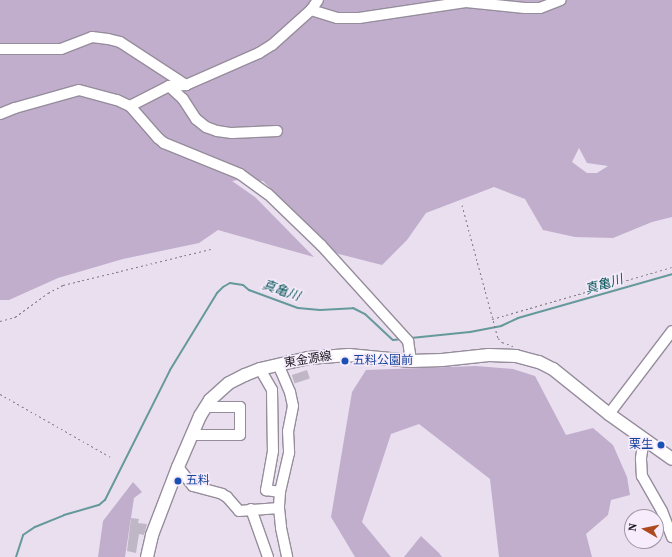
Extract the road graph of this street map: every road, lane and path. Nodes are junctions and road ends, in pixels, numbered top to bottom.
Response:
1 (318, 0) edge
2 (561, 0) edge
3 (311, 10) junction
4 (0, 49) edge
5 (186, 85) junction
6 (169, 86) junction
7 (130, 106) junction
8 (0, 114) edge
9 (277, 131) dead end
10 (462, 205) dead end
11 (211, 249) dead end
12 (672, 267) edge
13 (492, 319) junction
14 (0, 321) edge
15 (672, 331) edge
16 (515, 346) dead end
17 (411, 360) junction
18 (280, 364) junction
19 (260, 369) junction
20 (0, 394) edge
21 (205, 407) junction
22 (609, 414) junction
23 (192, 435) junction
24 (644, 440) junction
25 (112, 458) dead end
26 (672, 459) edge
27 (178, 467) junction
28 (280, 492) junction
29 (279, 508) junction
30 (251, 509) junction
31 (672, 536) edge
32 (147, 557) edge
33 (268, 557) edge
34 (287, 557) edge

1 - 3 street
2 - 3 street
3 - 5 street
4 - 5 street
5 - 6 street
6 - 7 street
6 - 9 street
7 - 8 street
7 - 17 street
10 - 13 path
11 - 14 path
12 - 13 path
13 - 16 path
15 - 22 street
17 - 18 main road, 東金源線
17 - 22 main road, 東金源線
18 - 19 main road, 東金源線
18 - 28 street
19 - 21 main road, 東金源線
19 - 28 street
20 - 25 path
21 - 23 main road, 東金源線
21 - 23 street
22 - 24 main road, 東金源線
23 - 27 main road, 東金源線
24 - 26 main road, 東金源線
24 - 31 street
27 - 30 street
27 - 32 main road, 東金源線
28 - 29 street
29 - 30 street
29 - 34 street
30 - 33 street

